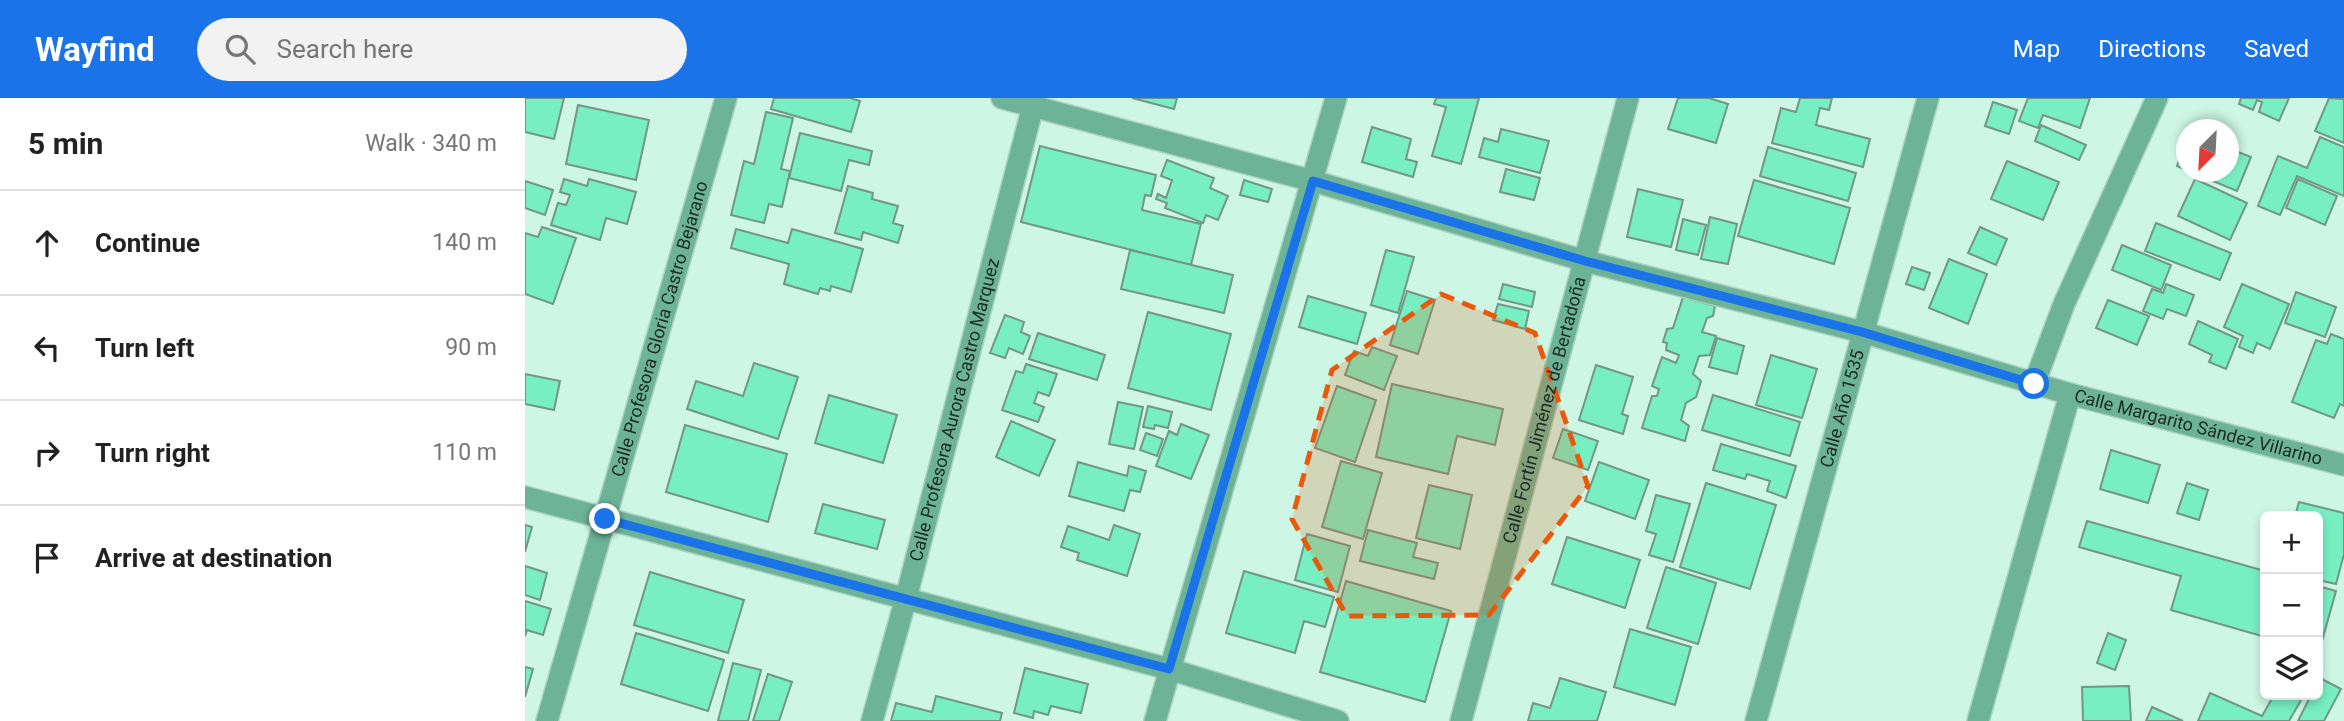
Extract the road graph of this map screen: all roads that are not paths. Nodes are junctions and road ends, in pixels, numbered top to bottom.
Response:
1 (726, 98) edge
2 (1002, 98) edge
3 (1336, 98) edge
4 (1628, 98) edge
5 (1928, 98) edge
6 (2157, 98) edge
7 (1034, 102) edge
8 (1313, 181) junction
9 (1585, 261) junction
10 (1862, 332) junction
11 (2034, 384) junction
12 (2070, 394) junction
13 (2344, 465) edge
14 (525, 497) edge
15 (605, 519) junction
16 (907, 598) junction
17 (1169, 669) junction
18 (547, 721) edge
19 (872, 721) edge
20 (1155, 721) edge
21 (1339, 721) edge
22 (1461, 721) edge
23 (1756, 721) edge
24 (1978, 721) edge

1 - 15 street, Calle Profesora Gloria Castro Bejarano
2 - 7 street, Calle Margarito Sández Villarino
3 - 8 street
4 - 9 street, Calle Fortín Jiménez de Bertadoña
5 - 10 street, Calle Año 1535
6 - 11 street
7 - 8 street, Calle Margarito Sández Villarino
7 - 16 street, Calle Profesora Aurora Castro Marquez
8 - 9 street, Calle Margarito Sández Villarino
8 - 17 street
9 - 10 street, Calle Margarito Sández Villarino
9 - 22 street, Calle Fortín Jiménez de Bertadoña
10 - 11 street, Calle Margarito Sández Villarino
10 - 23 street, Calle Año 1535
11 - 12 street, Calle Margarito Sández Villarino
12 - 13 street, Calle Margarito Sández Villarino
12 - 24 street
14 - 15 street
15 - 16 street
15 - 18 street, Calle Profesora Gloria Castro Bejarano
16 - 17 street
16 - 19 street, Calle Profesora Aurora Castro Marquez
17 - 20 street
17 - 21 street

